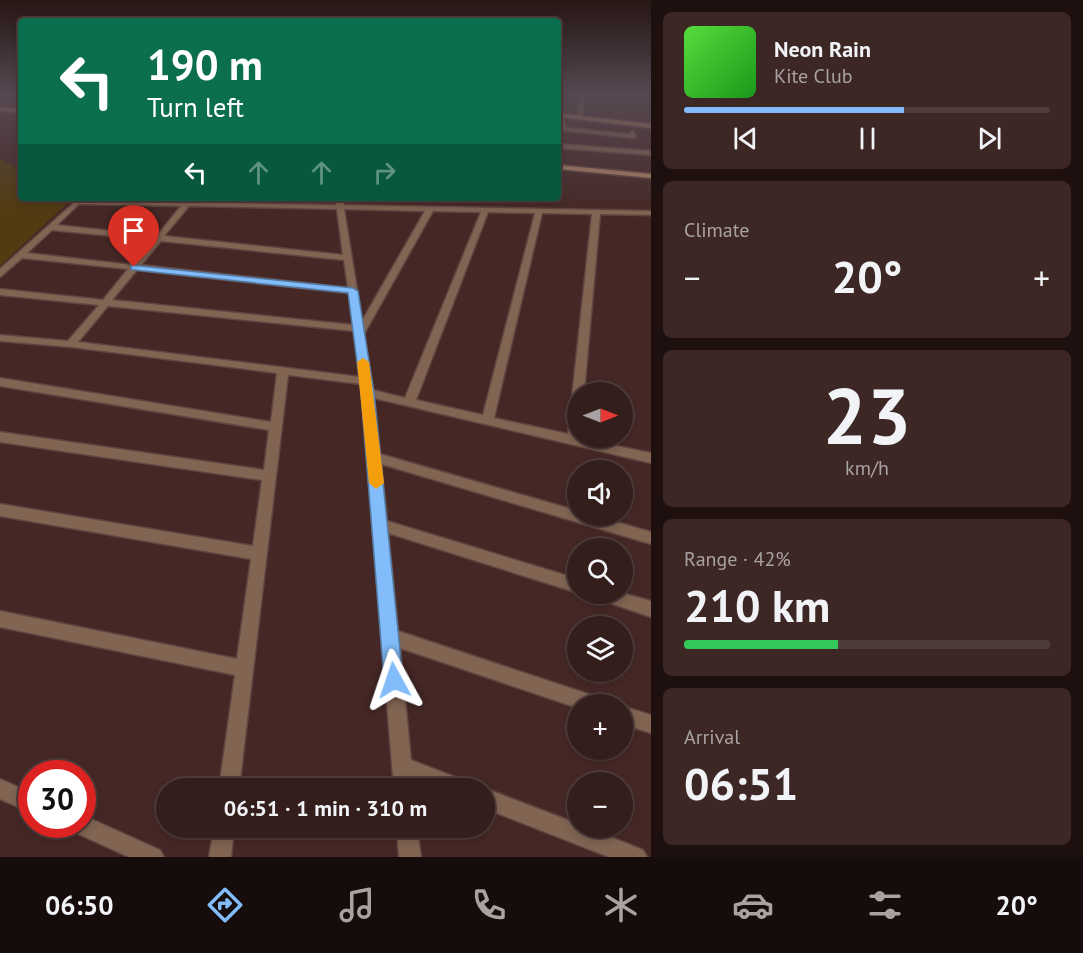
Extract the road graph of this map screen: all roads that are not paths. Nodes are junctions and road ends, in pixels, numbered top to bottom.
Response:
1 (561, 146) edge
2 (651, 153) edge
3 (561, 167) edge
4 (651, 176) edge
5 (340, 202) edge
6 (187, 204) junction
7 (430, 208) junction
8 (485, 210) junction
9 (539, 211) junction
10 (596, 212) junction
11 (651, 213) edge
12 (50, 227) junction
13 (158, 239) junction
14 (20, 255) junction
15 (348, 258) junction
16 (134, 267) junction
17 (0, 274) edge
18 (353, 291) junction
19 (0, 292) edge
20 (105, 303) junction
21 (359, 332) junction
22 (0, 338) edge
23 (71, 344) junction
24 (283, 371) junction
25 (0, 382) edge
26 (579, 382) edge
27 (367, 387) junction
28 (409, 402) junction
29 (488, 420) junction
30 (276, 427) junction
31 (0, 437) edge
32 (567, 439) edge
33 (608, 448) edge
34 (374, 457) junction
35 (651, 458) edge
36 (270, 476) junction
37 (0, 510) edge
38 (380, 525) junction
39 (651, 538) edge
40 (260, 554) junction
41 (567, 583) edge
42 (633, 603) edge
43 (651, 609) edge
44 (0, 619) edge
45 (390, 637) junction
46 (246, 669) junction
47 (567, 696) edge
48 (633, 718) edge
49 (651, 724) edge
50 (402, 766) junction
51 (231, 778) edge
52 (403, 778) edge
53 (433, 778) edge
54 (0, 789) edge
55 (18, 797) edge
56 (495, 802) edge
57 (96, 832) edge
58 (223, 838) edge
59 (408, 838) edge
60 (153, 857) edge
61 (220, 857) edge
62 (410, 857) edge
63 (636, 857) edge

1 - 2 street
3 - 4 street
5 - 6 street
5 - 7 street
5 - 15 street
6 - 12 street
6 - 13 street
7 - 8 street
7 - 21 street
8 - 9 street
8 - 28 street
9 - 10 street
9 - 29 street
10 - 11 street
10 - 26 street
12 - 13 street
12 - 14 street
13 - 15 street
13 - 16 street
14 - 16 street
14 - 17 street
15 - 18 street
16 - 18 street
16 - 20 street
18 - 21 street
19 - 20 street
20 - 21 street
20 - 23 street
21 - 27 street
22 - 23 street
23 - 24 street
24 - 27 street
24 - 30 street
25 - 30 street
27 - 28 street
27 - 34 street
28 - 29 street
29 - 32 street
30 - 36 street
31 - 36 street
33 - 35 street
34 - 38 street
34 - 39 street
36 - 40 street
37 - 40 street
38 - 41 street
38 - 45 street
40 - 46 street
42 - 43 street
44 - 46 street
45 - 47 street
45 - 50 street
46 - 51 street
48 - 49 street
50 - 52 street
50 - 53 street
54 - 55 street
56 - 63 street
57 - 60 street
58 - 61 street
59 - 62 street

